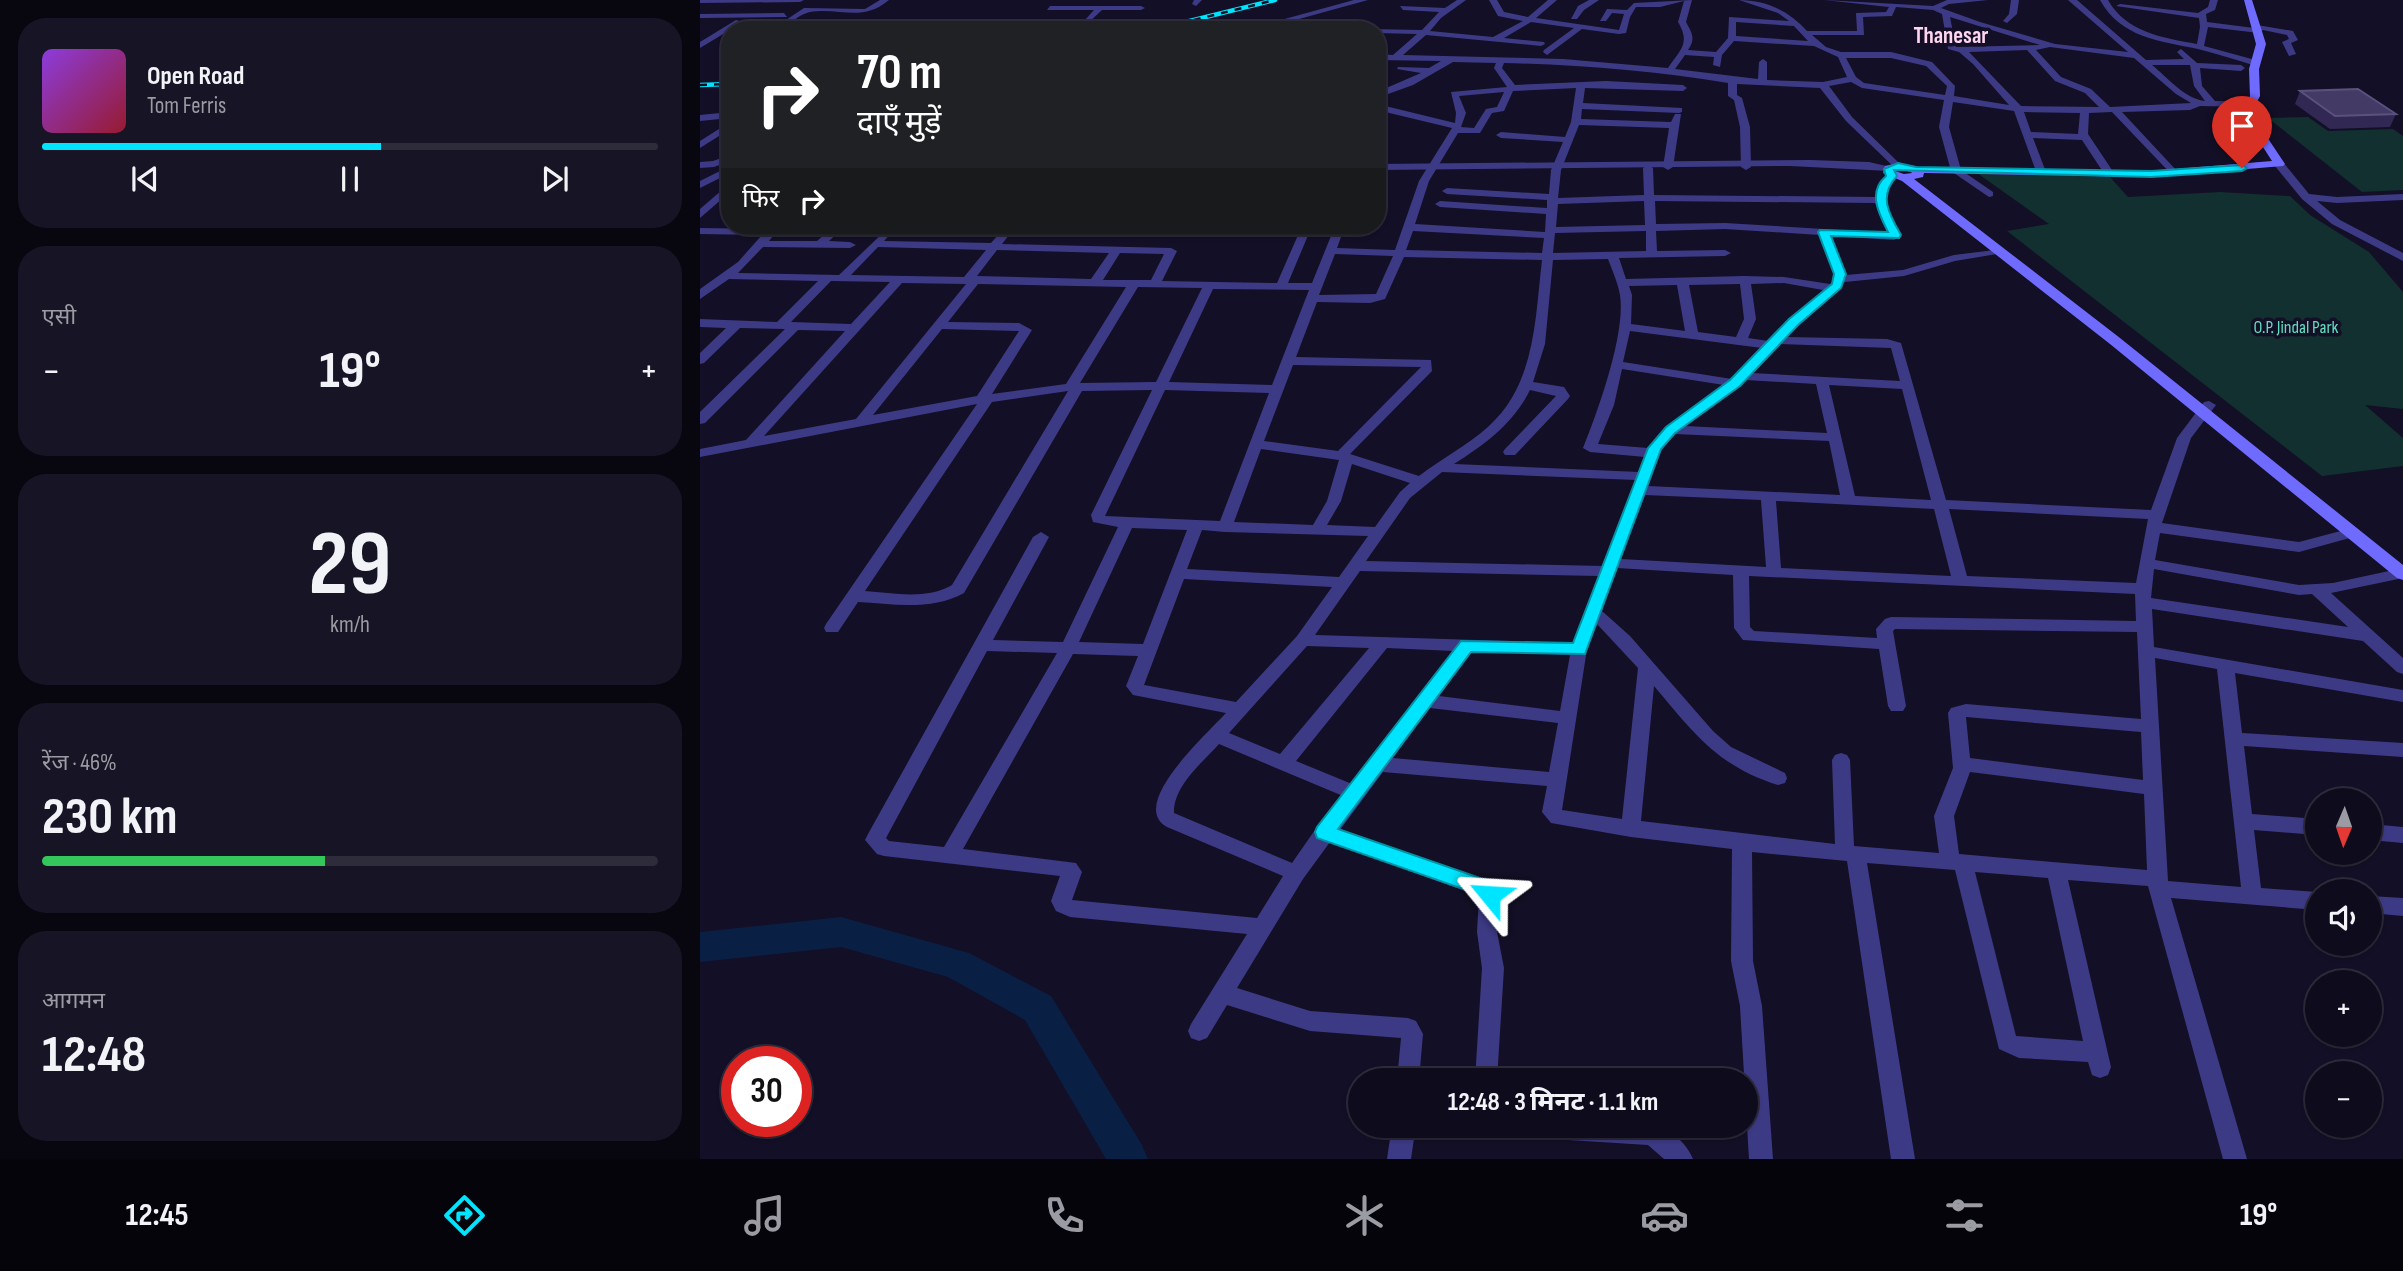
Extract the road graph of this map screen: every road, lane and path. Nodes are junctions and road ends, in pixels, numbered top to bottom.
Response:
1 (800, 0) edge
2 (846, 0) edge
3 (885, 0) edge
4 (1058, 0) edge
5 (1118, 0) edge
6 (1147, 0) edge
7 (1350, 0) edge
8 (1364, 0) edge
9 (1462, 0) edge
10 (1493, 0) edge
11 (1553, 0) edge
12 (1595, 0) edge
13 (1681, 0) edge
14 (1688, 0) edge
15 (1743, 0) edge
16 (1828, 0) edge
17 (1983, 0) edge
18 (2015, 0) edge
19 (2073, 0) edge
20 (2104, 0) edge
21 (2248, 0) edge
22 (717, 1) edge
23 (2164, 3) dead end
24 (2213, 3) edge
25 (1937, 4) edge
26 (2188, 4) dead end
27 (1894, 5) junction
28 (2200, 5) dead end
29 (2120, 6) dead end
30 (1050, 8) junction
31 (1100, 8) junction
32 (1112, 8) junction
33 (1403, 8) dead end
34 (701, 9) edge
35 (831, 10) junction
36 (1448, 10) junction
37 (1628, 12) junction
38 (1947, 14) junction
39 (784, 15) dead end
40 (1574, 17) dead end
41 (1603, 19) dead end
42 (1527, 20) junction
43 (2203, 20) junction
44 (789, 21) edge
45 (1037, 21) edge
46 (1088, 21) edge
47 (1270, 21) edge
48 (1283, 21) edge
49 (2007, 21) dead end
50 (1794, 24) junction
51 (1579, 28) junction
52 (2258, 29) junction
53 (721, 31) edge
54 (1386, 31) edge
55 (1424, 32) junction
56 (1806, 33) junction
57 (1732, 38) junction
58 (704, 40) edge
59 (1493, 40) junction
60 (1813, 44) junction
61 (700, 46) edge
62 (2054, 46) junction
63 (2200, 47) junction
64 (2030, 48) junction
65 (1961, 50) junction
66 (2209, 51) junction
67 (1684, 52) junction
68 (2181, 52) dead end
69 (2292, 54) dead end
70 (1841, 55) junction
71 (2139, 56) junction
72 (1386, 57) edge
73 (1396, 57) junction
74 (1451, 60) junction
75 (1486, 60) junction
76 (1501, 60) junction
77 (1563, 62) junction
78 (1763, 62) dead end
79 (2147, 62) junction
80 (2194, 64) junction
81 (1614, 65) junction
82 (2212, 66) junction
83 (2255, 66) junction
84 (1401, 69) dead end
85 (1434, 71) junction
86 (1670, 71) junction
87 (1693, 76) junction
88 (1852, 79) junction
89 (1733, 81) junction
90 (1762, 83) junction
91 (1606, 84) junction
92 (1823, 85) junction
93 (1568, 87) junction
94 (1581, 87) junction
95 (1683, 88) junction
96 (1510, 89) junction
97 (1386, 90) edge
98 (1947, 99) junction
99 (2198, 103) junction
100 (2213, 103) junction
101 (2250, 104) junction
102 (1578, 106) junction
103 (1386, 109) edge
104 (2018, 109) junction
105 (2110, 109) junction
106 (1679, 110) junction
107 (2085, 110) junction
108 (721, 116) edge
109 (700, 118) edge
110 (1576, 122) junction
111 (1675, 125) junction
112 (1456, 128) junction
113 (721, 131) edge
114 (1501, 135) dead end
115 (2029, 135) junction
116 (2085, 137) junction
117 (1568, 141) junction
118 (700, 145) edge
119 (721, 161) edge
120 (714, 164) junction
121 (2279, 164) junction
122 (700, 165) edge
123 (721, 165) edge
124 (1668, 165) junction
125 (1746, 165) junction
126 (1557, 168) junction
127 (1648, 168) junction
128 (1386, 169) edge
129 (1432, 170) junction
130 (1956, 170) junction
131 (1892, 171) junction
132 (721, 172) edge
133 (2041, 172) junction
134 (2109, 173) junction
135 (2173, 173) junction
136 (1913, 175) junction
137 (700, 185) edge
138 (721, 186) edge
139 (1447, 191) dead end
140 (1989, 194) dead end
141 (721, 195) edge
142 (2306, 197) junction
143 (2403, 197) edge
144 (1650, 198) junction
145 (1880, 200) junction
146 (1551, 203) junction
147 (710, 204) junction
148 (1440, 204) dead end
149 (721, 205) edge
150 (700, 215) edge
151 (1408, 227) junction
152 (1651, 227) junction
153 (721, 230) edge
154 (700, 231) edge
155 (1549, 232) junction
156 (1824, 232) junction
157 (768, 235) edge
158 (830, 235) edge
159 (884, 235) edge
160 (1003, 235) edge
161 (1303, 235) edge
162 (1336, 235) edge
163 (760, 244) junction
164 (875, 244) junction
165 (819, 245) junction
166 (850, 246) dead end
167 (993, 247) junction
168 (1117, 250) junction
169 (1330, 251) junction
170 (1999, 251) junction
171 (1399, 253) junction
172 (1652, 253) junction
173 (1725, 253) dead end
174 (1612, 255) junction
175 (1547, 257) junction
176 (2403, 258) edge
177 (729, 276) junction
178 (835, 279) junction
179 (1744, 279) junction
180 (896, 280) junction
181 (972, 281) junction
182 (1682, 281) junction
183 (1623, 283) junction
184 (1837, 283) junction
185 (1089, 284) junction
186 (1133, 285) junction
187 (1154, 285) junction
188 (1209, 285) junction
189 (1282, 286) junction
190 (1314, 293) junction
191 (700, 295) edge
192 (700, 323) edge
193 (737, 324) junction
194 (938, 325) junction
195 (780, 326) junction
196 (795, 326) junction
197 (1625, 327) junction
198 (855, 328) junction
199 (1692, 335) junction
200 (1739, 341) junction
201 (1774, 343) junction
202 (700, 360) edge
203 (1288, 360) junction
204 (1618, 365) junction
205 (1738, 380) junction
206 (1822, 381) junction
207 (1526, 385) junction
208 (1906, 385) junction
209 (1162, 386) junction
210 (1074, 387) junction
211 (1277, 389) junction
212 (985, 398) junction
213 (2205, 409) junction
214 (700, 420) edge
215 (860, 423) junction
216 (1671, 430) junction
217 (1835, 437) junction
218 (750, 444) junction
219 (1256, 444) junction
220 (700, 453) edge
221 (1510, 453) dead end
222 (1652, 453) junction
223 (1344, 457) junction
224 (1437, 468) junction
225 (1419, 481) junction
226 (1641, 483) junction
227 (1768, 497) junction
228 (1849, 501) junction
229 (1940, 505) junction
230 (2155, 521) junction
231 (1127, 523) junction
232 (1196, 526) junction
233 (1225, 527) junction
234 (1317, 530) junction
235 (1379, 532) junction
236 (2352, 533) junction
237 (1041, 537) dead end
238 (2146, 563) junction
239 (1357, 566) junction
240 (1610, 567) junction
241 (2402, 569) edge
242 (1741, 571) junction
243 (1774, 573) junction
244 (1178, 574) junction
245 (1961, 582) junction
246 (1345, 583) junction
247 (2317, 590) junction
248 (854, 596) junction
249 (2143, 596) junction
250 (1593, 612) junction
251 (2145, 627) junction
252 (832, 628) dead end
253 (2367, 635) junction
254 (1303, 640) junction
255 (1382, 643) junction
256 (1886, 644) junction
257 (981, 645) junction
258 (1467, 646) junction
259 (1068, 648) junction
260 (1579, 649) junction
261 (1147, 650) junction
262 (2146, 651) junction
263 (2225, 664) junction
264 (1647, 666) junction
265 (2403, 668) edge
266 (2403, 696) edge
267 (1425, 701) junction
268 (1897, 706) dead end
269 (1240, 709) junction
270 (1567, 718) junction
271 (2150, 726) junction
272 (1216, 735) junction
273 (2233, 739) junction
274 (2403, 750) edge
275 (1840, 760) dead end
276 (1283, 763) junction
277 (1377, 764) junction
278 (1962, 764) junction
279 (1778, 778) dead end
280 (1558, 780) junction
281 (2153, 788) junction
282 (1355, 793) junction
283 (2243, 821) junction
284 (2305, 826) edge
285 (1631, 829) junction
286 (1324, 832) junction
287 (2382, 833) edge
288 (2403, 835) edge
289 (1742, 843) junction
290 (1850, 854) junction
291 (948, 855) junction
292 (1957, 864) junction
293 (2056, 872) junction
294 (1296, 873) junction
295 (2158, 884) junction
296 (2252, 896) junction
297 (2305, 900) edge
298 (2382, 906) edge
299 (2403, 907) edge
300 (1262, 927) junction
301 (1220, 993) junction
302 (1199, 1031) dead end
303 (1409, 1068) edge
304 (1487, 1068) edge
305 (1402, 1138) edge
306 (1659, 1138) edge
307 (1669, 1154) edge
308 (1399, 1159) edge
309 (1761, 1159) edge
310 (1903, 1159) edge
311 (2235, 1159) edge

1 - 22 street
2 - 35 street
3 - 35 street
4 - 30 street
5 - 32 street
6 - 32 street
7 - 47 street
8 - 48 street
9 - 36 street
10 - 42 street
11 - 42 street
12 - 40 street
13 - 37 street
14 - 67 street
15 - 50 street
16 - 27 street
17 - 25 street
18 - 49 street
19 - 71 street
20 - 63 street
21 - 52 main road
22 - 34 street
23 - 26 street
24 - 28 street
24 - 43 street
25 - 27 street
25 - 38 street
27 - 56 street
29 - 43 street
30 - 31 street
30 - 45 street
31 - 32 street
31 - 46 street
33 - 36 street
34 - 39 street
35 - 44 street
36 - 55 street
37 - 41 street
37 - 51 street
38 - 62 street
38 - 65 street
42 - 51 street
42 - 59 street
43 - 52 street
43 - 63 street
50 - 56 street
50 - 57 street
51 - 59 street
52 - 69 street
52 - 83 main road
53 - 58 street
54 - 55 street
55 - 59 street
55 - 73 street
56 - 60 street
57 - 60 street
57 - 67 street
58 - 61 street
59 - 75 street
60 - 70 street
62 - 64 street
62 - 71 street
63 - 66 street
64 - 65 street
64 - 105 street
65 - 104 street
66 - 82 street
66 - 83 street
67 - 86 street
68 - 80 street
70 - 88 street
70 - 98 street
71 - 79 street
72 - 73 street
73 - 74 street
74 - 75 street
74 - 85 street
75 - 76 street
76 - 77 street
76 - 96 street
77 - 81 street
77 - 93 street
78 - 90 street
79 - 80 street
79 - 99 street
80 - 82 street
80 - 100 street
81 - 86 street
81 - 91 street
82 - 83 street
83 - 101 main road
84 - 85 street
85 - 97 street
86 - 87 street
87 - 89 street
87 - 95 street
88 - 92 street
88 - 98 street
89 - 90 street
89 - 125 street
90 - 92 street
91 - 94 street
91 - 95 street
92 - 131 street
93 - 94 street
93 - 96 street
94 - 102 street
95 - 106 street
96 - 112 street
96 - 112 street
98 - 104 street
98 - 130 street
99 - 100 street
99 - 105 street
100 - 101 street
101 - 121 main road
102 - 106 street
102 - 110 street
103 - 112 street
104 - 107 street
104 - 115 street
105 - 107 street
105 - 135 street
106 - 111 street
107 - 116 street
108 - 109 street
110 - 111 street
110 - 117 street
111 - 124 street
112 - 129 street
113 - 118 street
114 - 117 street
115 - 116 street
115 - 133 street
116 - 134 street
117 - 126 street
119 - 120 street
120 - 122 street
120 - 123 street
121 - 135 main road
121 - 142 street
124 - 125 street
124 - 126 street
124 - 127 street
125 - 131 street
126 - 127 street
126 - 129 street
126 - 146 street
127 - 144 street
128 - 129 street
129 - 151 street
130 - 133 main road
130 - 136 main road
130 - 140 street
131 - 136 main road
131 - 145 street
132 - 137 street
133 - 134 main road
134 - 135 main road
136 - 170 main road
136 - 213 main road
137 - 138 street
139 - 146 street
141 - 147 street
142 - 143 street
142 - 176 street
144 - 145 street
144 - 146 street
144 - 152 street
145 - 156 street
146 - 148 street
146 - 155 street
147 - 149 street
147 - 150 street
151 - 155 street
151 - 171 street
152 - 155 street
152 - 156 street
152 - 172 street
153 - 154 street
155 - 175 street
156 - 184 street
157 - 163 street
158 - 165 street
159 - 164 street
160 - 167 street
161 - 189 street
162 - 169 street
163 - 165 street
163 - 177 street
164 - 167 street
164 - 178 street
165 - 166 street
167 - 168 street
167 - 181 street
168 - 185 street
168 - 187 street
169 - 171 street
169 - 190 street
170 - 184 street
170 - 213 main road
171 - 175 street
171 - 190 street
172 - 173 street
172 - 174 street
174 - 175 street
174 - 183 street
175 - 207 street
177 - 178 street
177 - 191 street
178 - 180 street
178 - 195 street
179 - 182 street
179 - 184 street
179 - 200 street
180 - 181 street
180 - 198 street
181 - 185 street
181 - 194 street
182 - 183 street
182 - 199 street
183 - 197 street
184 - 201 street
185 - 186 street
186 - 187 street
186 - 210 street
187 - 188 street
188 - 189 street
188 - 209 street
189 - 190 street
190 - 203 street
192 - 193 street
193 - 195 street
193 - 202 street
194 - 212 street
194 - 215 street
195 - 196 street
196 - 198 street
196 - 214 street
197 - 199 street
197 - 204 street
198 - 218 street
199 - 200 street
200 - 201 street
201 - 205 street
201 - 208 street
203 - 211 street
203 - 223 street
204 - 205 street
204 - 222 street
205 - 206 street
205 - 216 street
206 - 208 street
206 - 217 street
207 - 221 street
207 - 224 street
208 - 229 street
209 - 210 street
209 - 211 street
209 - 231 street
210 - 212 street
210 - 248 street
211 - 219 street
212 - 215 street
212 - 248 street
213 - 230 street
213 - 236 main road
213 - 241 main road
215 - 218 street
216 - 217 street
216 - 222 street
217 - 228 street
218 - 220 street
219 - 223 street
219 - 233 street
222 - 226 street
223 - 225 street
223 - 234 street
224 - 225 street
224 - 226 street
225 - 235 street
226 - 227 street
226 - 240 street
227 - 228 street
227 - 243 street
228 - 229 street
229 - 230 street
229 - 245 street
230 - 236 street
230 - 238 street
231 - 232 street
231 - 259 street
232 - 233 street
232 - 244 street
233 - 234 street
234 - 235 street
235 - 239 street
236 - 241 main road
237 - 257 street
238 - 247 street
238 - 249 street
239 - 240 street
239 - 246 street
240 - 242 street
240 - 250 street
241 - 247 street
242 - 243 street
242 - 256 street
243 - 245 street
244 - 246 street
244 - 261 street
245 - 249 street
246 - 254 street
247 - 253 street
248 - 252 street
249 - 251 street
249 - 253 street
250 - 260 street
250 - 264 street
251 - 256 street
251 - 262 street
253 - 265 street
254 - 255 street
254 - 269 street
255 - 258 street
255 - 276 street
256 - 268 street
257 - 259 street
257 - 291 street
258 - 260 street
258 - 267 street
259 - 261 street
259 - 291 street
260 - 270 street
261 - 269 street
262 - 263 street
262 - 271 street
263 - 266 street
263 - 273 street
264 - 279 street
264 - 285 street
267 - 270 street
267 - 277 street
269 - 272 street
270 - 280 street
271 - 278 street
271 - 281 street
272 - 276 street
272 - 294 street
273 - 274 street
273 - 283 street
275 - 290 street
276 - 282 street
277 - 280 street
277 - 282 street
278 - 281 street
278 - 292 street
280 - 285 street
281 - 295 street
282 - 286 street
283 - 284 street
283 - 296 street
285 - 289 street
286 - 294 street
286 - 304 street
287 - 288 street
289 - 290 street
289 - 309 street
290 - 292 street
290 - 310 street
291 - 300 street
292 - 293 street
292 - 293 street
293 - 295 street
294 - 300 street
295 - 296 street
295 - 311 street
296 - 297 street
298 - 299 street
300 - 301 street
301 - 302 street
301 - 303 street
305 - 308 street
306 - 307 street

